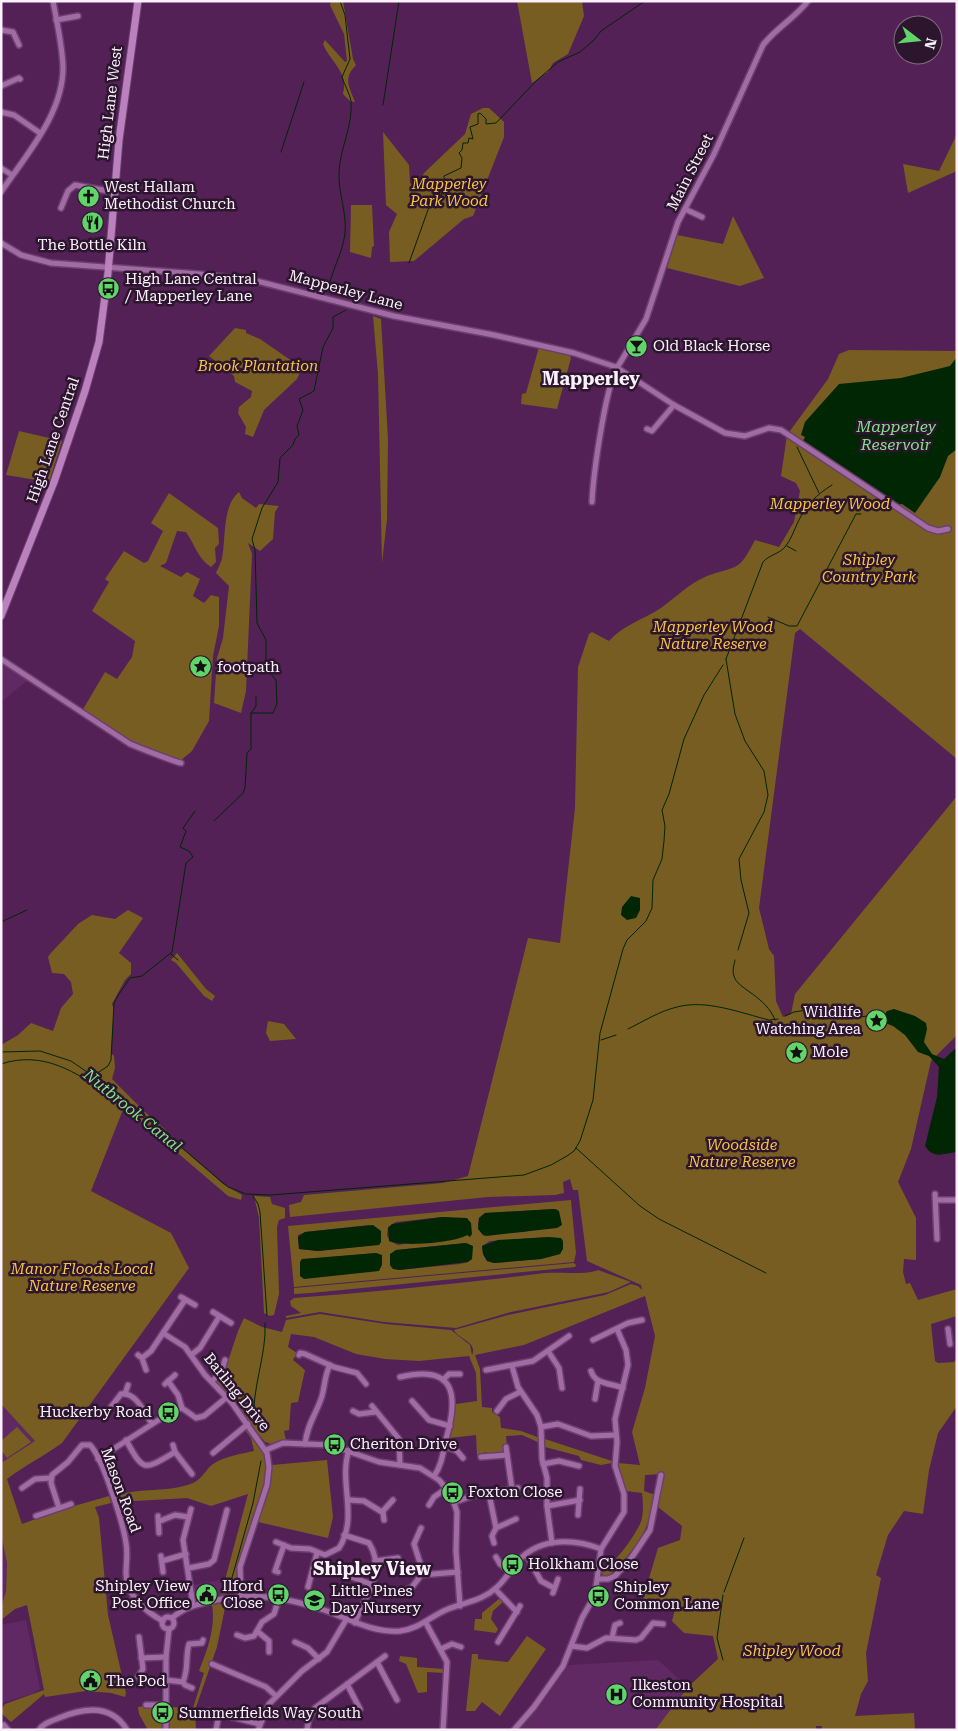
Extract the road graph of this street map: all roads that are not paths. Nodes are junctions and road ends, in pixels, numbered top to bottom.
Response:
1 (53, 1) edge
2 (138, 1) edge
3 (808, 1) edge
4 (78, 16) dead end
5 (56, 20) junction
6 (1, 30) edge
7 (19, 45) dead end
8 (20, 79) dead end
9 (1, 86) edge
10 (1, 112) edge
11 (40, 133) junction
12 (1, 168) edge
13 (12, 175) junction
14 (1, 192) edge
15 (114, 192) junction
16 (62, 208) dead end
17 (685, 209) junction
18 (703, 217) dead end
19 (1, 243) edge
20 (108, 268) junction
21 (616, 367) junction
22 (674, 405) junction
23 (646, 428) dead end
24 (592, 502) dead end
25 (948, 529) dead end
26 (1, 616) edge
27 (1, 659) edge
28 (181, 763) dead end
29 (936, 1194) dead end
30 (936, 1200) junction
31 (957, 1200) edge
32 (939, 1236) dead end
33 (195, 1305) dead end
34 (212, 1312) dead end
35 (219, 1317) junction
36 (642, 1320) dead end
37 (231, 1323) dead end
38 (617, 1328) junction
39 (163, 1333) junction
40 (957, 1334) edge
41 (569, 1336) dead end
42 (593, 1340) dead end
43 (950, 1344) dead end
44 (548, 1351) junction
45 (190, 1355) junction
46 (299, 1355) dead end
47 (225, 1360) dead end
48 (330, 1365) junction
49 (512, 1366) junction
50 (146, 1370) dead end
51 (486, 1370) dead end
52 (591, 1371) dead end
53 (460, 1374) dead end
54 (175, 1375) dead end
55 (400, 1376) dead end
56 (443, 1380) junction
57 (598, 1381) junction
58 (212, 1382) junction
59 (366, 1384) dead end
60 (128, 1385) dead end
61 (562, 1388) dead end
62 (623, 1388) junction
63 (520, 1392) junction
64 (125, 1394) junction
65 (227, 1397) junction
66 (595, 1399) dead end
67 (412, 1400) dead end
68 (312, 1402) dead end
69 (319, 1404) junction
70 (372, 1406) dead end
71 (111, 1407) dead end
72 (182, 1408) junction
73 (352, 1411) dead end
74 (497, 1411) dead end
75 (375, 1412) junction
76 (152, 1424) junction
77 (248, 1424) junction
78 (450, 1426) junction
79 (542, 1427) junction
80 (616, 1435) junction
81 (126, 1440) junction
82 (305, 1444) junction
83 (173, 1445) dead end
84 (444, 1446) junction
85 (506, 1447) dead end
86 (266, 1450) junction
87 (349, 1450) junction
88 (175, 1452) junction
89 (213, 1453) dead end
90 (507, 1455) junction
91 (485, 1456) dead end
92 (462, 1458) dead end
93 (98, 1459) junction
94 (543, 1464) junction
95 (400, 1465) junction
96 (148, 1466) junction
97 (579, 1466) dead end
98 (148, 1473) dead end
99 (28, 1474) dead end
100 (192, 1474) dead end
101 (661, 1475) dead end
102 (434, 1476) junction
103 (50, 1478) junction
104 (32, 1481) junction
105 (22, 1488) dead end
106 (447, 1488) junction
107 (518, 1488) dead end
108 (512, 1489) junction
109 (580, 1489) dead end
110 (489, 1494) junction
111 (349, 1500) junction
112 (393, 1500) dead end
113 (580, 1500) junction
114 (455, 1502) junction
115 (71, 1504) dead end
116 (428, 1505) dead end
117 (41, 1506) dead end
118 (547, 1506) junction
119 (59, 1508) junction
120 (191, 1509) dead end
121 (227, 1510) dead end
122 (384, 1512) junction
123 (44, 1513) junction
124 (578, 1515) dead end
125 (36, 1516) dead end
126 (188, 1517) junction
127 (516, 1518) dead end
128 (384, 1520) dead end
129 (421, 1528) dead end
130 (496, 1528) junction
131 (160, 1533) dead end
132 (344, 1535) junction
133 (276, 1542) dead end
134 (494, 1542) dead end
135 (552, 1543) junction
136 (284, 1545) junction
137 (602, 1549) junction
138 (317, 1553) junction
139 (186, 1554) junction
140 (526, 1554) junction
141 (395, 1557) dead end
142 (496, 1557) dead end
143 (375, 1561) junction
144 (189, 1568) junction
145 (163, 1572) dead end
146 (278, 1572) dead end
147 (458, 1572) junction
148 (510, 1572) junction
149 (421, 1575) junction
150 (350, 1578) dead end
151 (558, 1579) dead end
152 (598, 1579) junction
153 (373, 1584) junction
154 (308, 1586) dead end
155 (495, 1589) junction
156 (395, 1594) dead end
157 (241, 1595) junction
158 (136, 1598) junction
159 (279, 1598) junction
160 (193, 1605) junction
161 (126, 1606) dead end
162 (460, 1606) junction
163 (172, 1618) junction
164 (346, 1620) junction
165 (163, 1621) junction
166 (355, 1623) junction
167 (426, 1623) junction
168 (620, 1623) dead end
169 (663, 1624) dead end
170 (169, 1629) junction
171 (257, 1632) junction
172 (235, 1634) dead end
173 (139, 1637) dead end
174 (612, 1638) junction
175 (203, 1640) dead end
176 (295, 1642) dead end
177 (498, 1642) dead end
178 (458, 1644) dead end
179 (571, 1646) junction
180 (271, 1649) dead end
181 (441, 1649) junction
182 (385, 1656) dead end
183 (166, 1657) junction
184 (141, 1658) junction
185 (319, 1659) junction
186 (377, 1662) junction
187 (212, 1664) dead end
188 (138, 1677) dead end
189 (166, 1680) junction
190 (183, 1682) junction
191 (347, 1684) junction
192 (192, 1688) dead end
193 (276, 1696) junction
194 (397, 1700) dead end
195 (146, 1704) dead end
196 (166, 1705) junction
197 (360, 1708) dead end
198 (208, 1711) dead end
199 (219, 1714) junction
200 (259, 1727) edge
201 (39, 1730) edge
202 (127, 1730) edge
203 (166, 1730) edge
204 (216, 1730) edge
205 (307, 1730) edge
206 (444, 1730) edge
207 (514, 1730) edge

1 - 5 street
2 - 15 main road, High Lane West
3 - 17 street, Main Street
4 - 5 street
5 - 11 street
6 - 7 street
8 - 9 street
10 - 11 street
11 - 13 street
12 - 13 street
13 - 14 street
15 - 16 street
15 - 20 main road, High Lane West
17 - 18 street
17 - 21 street, Main Street
19 - 20 street, Mapperley Lane
20 - 21 street, Mapperley Lane
20 - 26 main road, High Lane Central
21 - 22 street, Mapperley Lane
21 - 24 street, Main Street
22 - 23 street
22 - 25 street, Mapperley Lane
27 - 28 street
29 - 30 street
30 - 31 street
30 - 32 street
33 - 39 street
34 - 35 street
35 - 37 street
35 - 45 street
36 - 38 street
38 - 42 street
38 - 62 street
39 - 45 street, Barling Drive
39 - 50 street
40 - 43 street
41 - 44 street
44 - 49 street
44 - 61 street
45 - 58 street, Barling Drive
46 - 48 street
47 - 58 street
48 - 59 street
48 - 69 street
49 - 51 street
49 - 63 street
52 - 57 street
53 - 56 street
54 - 72 street
55 - 56 street
56 - 78 street
57 - 62 street
57 - 66 street
58 - 65 street, Barling Drive
60 - 64 street
62 - 80 street
63 - 74 street
63 - 79 street
64 - 71 street
64 - 76 street
65 - 72 street
65 - 77 street, Barling Drive
67 - 78 street
68 - 69 street
69 - 82 street
70 - 75 street
72 - 76 street
73 - 75 street
75 - 95 street
76 - 81 street
77 - 86 street, Barling Drive
77 - 89 street
78 - 84 street
79 - 80 street
79 - 94 street
80 - 137 street
81 - 93 street
81 - 96 street
82 - 86 street
82 - 87 street
83 - 88 street
84 - 92 street
84 - 102 street
85 - 90 street
86 - 157 street, Barling Drive
87 - 95 street
87 - 111 street
88 - 96 street
88 - 100 street
90 - 91 street
90 - 108 street
93 - 103 street, Mason Road
93 - 158 street, Mason Road
94 - 97 street
94 - 118 street
95 - 102 street
96 - 98 street
99 - 104 street
101 - 152 street
102 - 106 street
103 - 104 street
103 - 119 street
104 - 105 street
106 - 114 street
106 - 116 street
107 - 108 street
108 - 110 street
109 - 113 street
110 - 114 street
110 - 130 street
111 - 122 street
111 - 132 street
112 - 122 street
113 - 118 street
113 - 124 street
114 - 147 street
115 - 119 street
117 - 123 street
118 - 135 street
119 - 123 street
120 - 126 street
121 - 144 street
122 - 128 street
123 - 125 street
126 - 131 street
126 - 139 street
127 - 130 street
129 - 149 street
130 - 134 street
132 - 138 street
132 - 143 street
133 - 136 street
135 - 137 street
135 - 140 street
136 - 138 street
136 - 146 street
137 - 152 street
138 - 154 street
139 - 144 street
139 - 145 street
140 - 148 street
140 - 151 street
141 - 143 street
142 - 148 street
143 - 153 street
144 - 160 street
147 - 149 street
147 - 162 street
148 - 155 street
149 - 156 street
150 - 153 street
152 - 179 street
153 - 166 street
155 - 162 street
155 - 177 street
157 - 159 street
157 - 160 street
158 - 161 street
158 - 165 street, Mason Road
159 - 164 street
159 - 171 street
160 - 163 street
162 - 167 street
163 - 165 street
163 - 170 street
164 - 166 street
164 - 185 street
165 - 170 street
166 - 167 street
167 - 181 street
168 - 174 street
169 - 174 street
170 - 183 street
171 - 172 street
171 - 180 street
173 - 184 street
174 - 179 street
175 - 190 street
176 - 185 street
178 - 181 street
179 - 207 street
181 - 206 street
182 - 186 street
183 - 184 street
183 - 189 street
184 - 188 street
185 - 193 street
186 - 191 street
186 - 194 street
187 - 193 street
189 - 190 street
189 - 196 street
190 - 192 street
191 - 197 street
191 - 205 street
193 - 200 street
195 - 196 street
196 - 203 street
198 - 199 street
199 - 200 street
199 - 204 street
201 - 202 street

